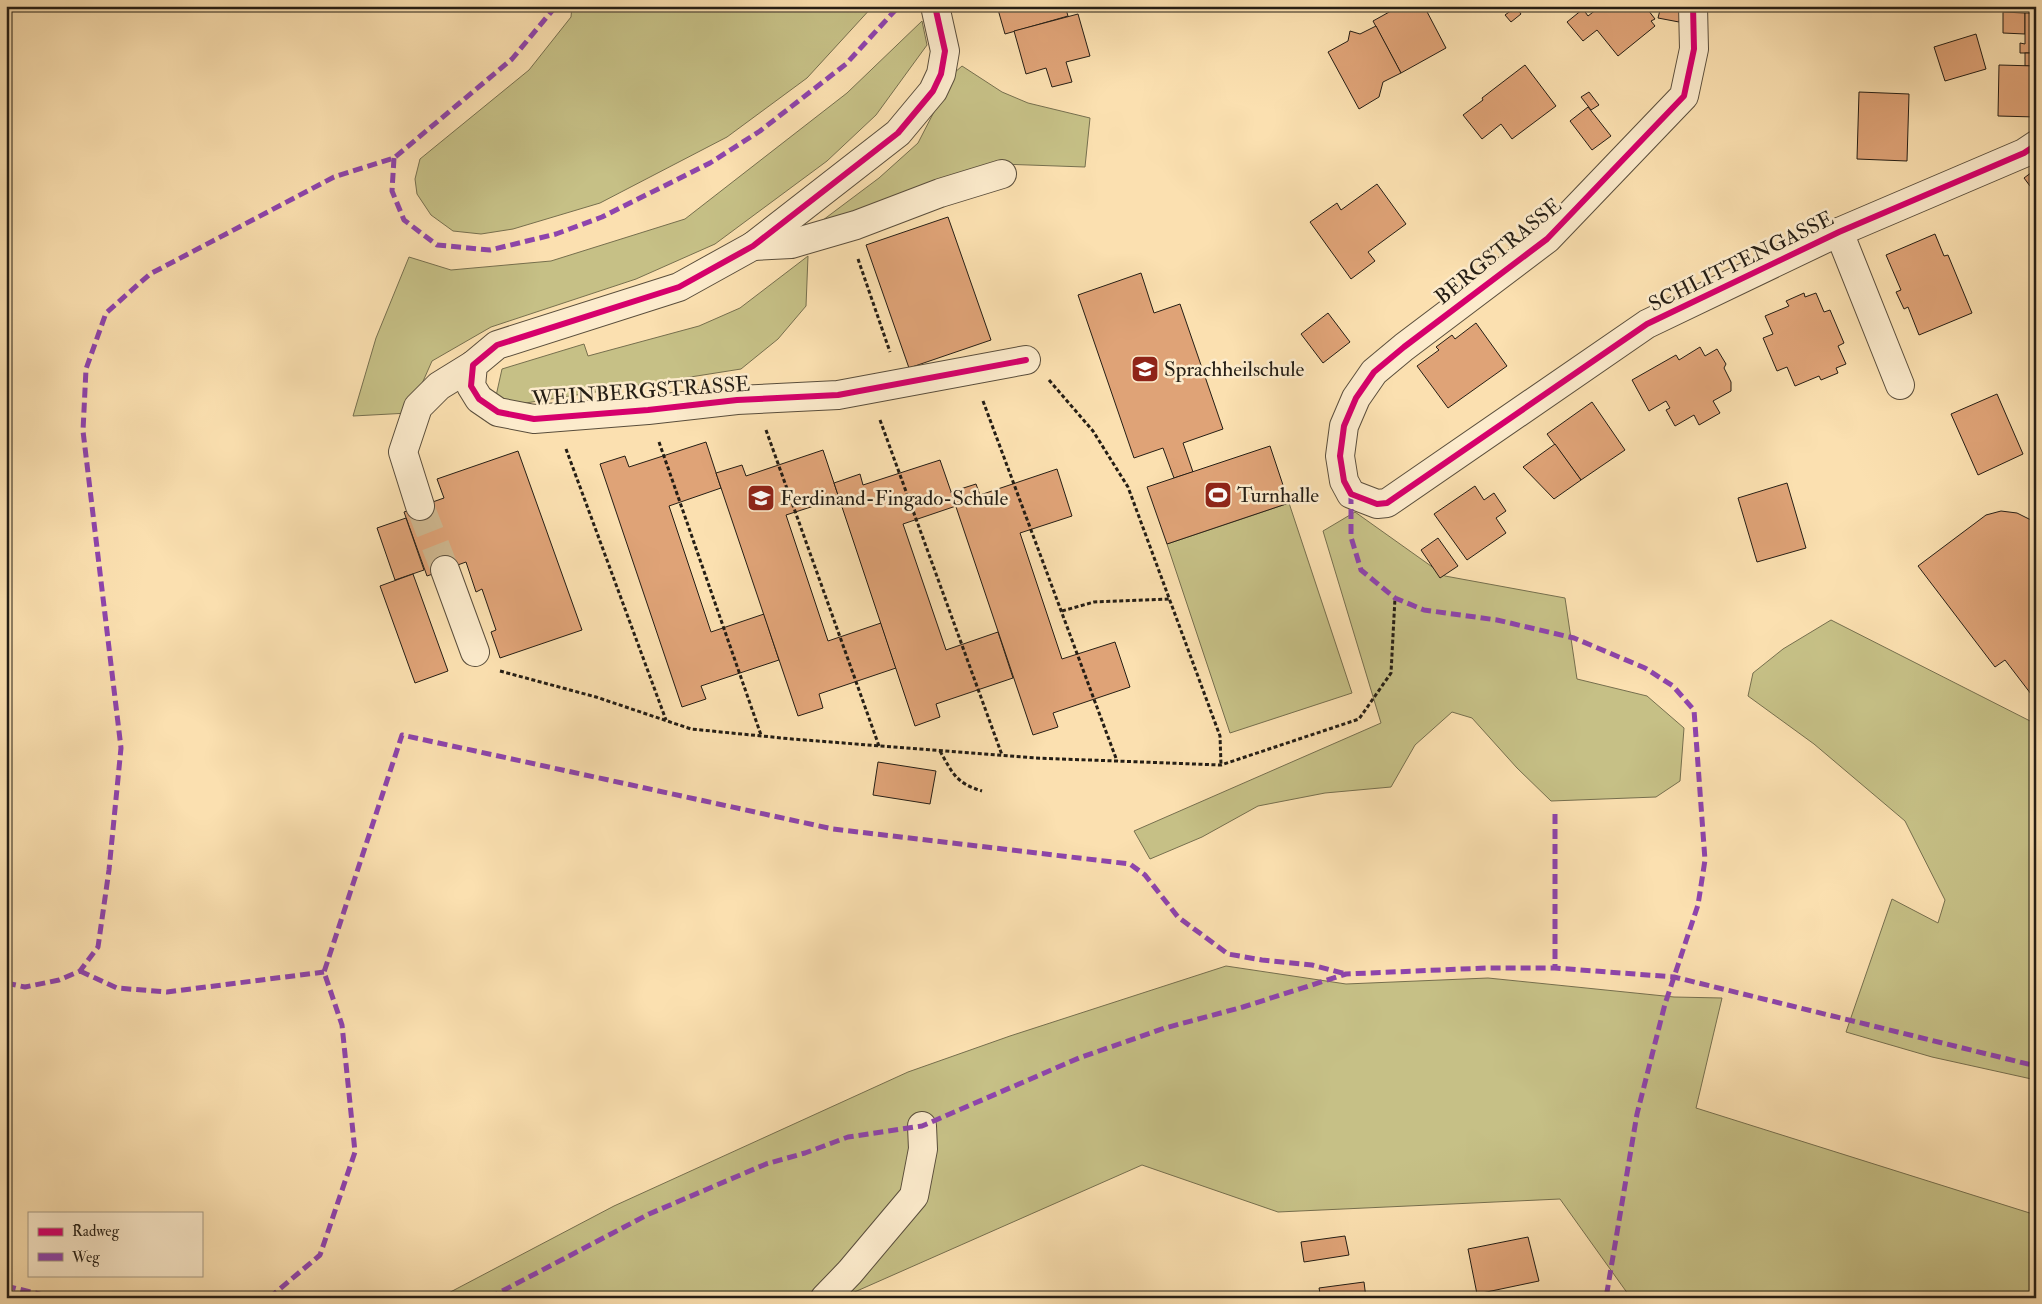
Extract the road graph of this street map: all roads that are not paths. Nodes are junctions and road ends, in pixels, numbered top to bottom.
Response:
1 (935, 6) edge
2 (1693, 6) edge
3 (2036, 145) edge
4 (1002, 174) dead end
5 (1839, 232) junction
6 (753, 246) junction
7 (1026, 360) road end
8 (473, 365) junction
9 (1900, 385) dead end
10 (1351, 494) joint
11 (420, 506) tunnel mouth
12 (445, 570) tunnel mouth
13 (475, 652) road end
14 (922, 1126) dead end
15 (825, 1298) edge

1 - 6 street
2 - 10 street, BERGSTRASSE
3 - 5 street, SCHLITTENGASSE
4 - 6 street
5 - 9 street
5 - 10 street, SCHLITTENGASSE
6 - 8 street
7 - 8 street, WEINBERGSTRASSE
8 - 11 street
12 - 13 street
14 - 15 street

